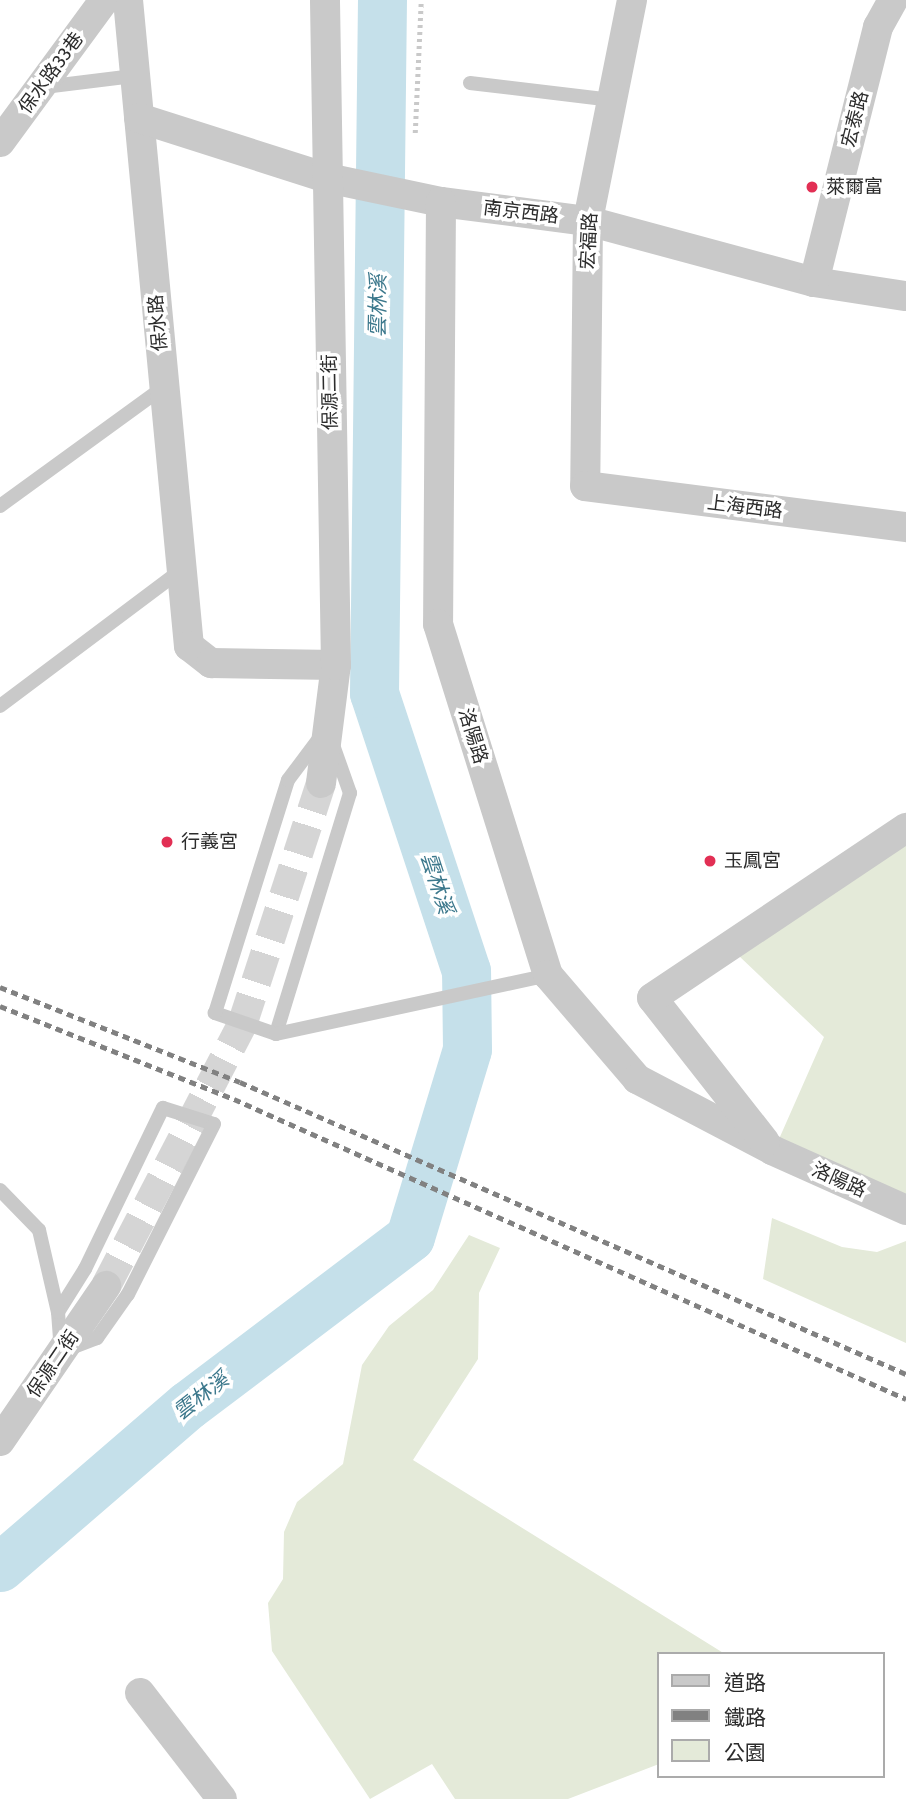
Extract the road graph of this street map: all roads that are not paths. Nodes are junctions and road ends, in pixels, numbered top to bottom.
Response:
1 (325, 0) edge
2 (632, 0) edge
3 (893, 0) edge
4 (110, 1) edge
5 (131, 65) junction
6 (47, 78) junction
7 (470, 83) dead end
8 (612, 100) junction
9 (0, 106) edge
10 (139, 118) junction
11 (0, 142) edge
12 (335, 179) junction
13 (432, 200) junction
14 (588, 220) junction
15 (814, 282) junction
16 (906, 296) edge
17 (164, 387) junction
18 (584, 486) joint
19 (0, 506) edge
20 (906, 527) edge
21 (181, 570) junction
22 (335, 665) junction
23 (0, 706) edge
24 (327, 728) junction
25 (321, 783) tunnel mouth
26 (906, 828) edge
27 (548, 975) junction
28 (275, 1034) junction
29 (772, 1150) junction
30 (0, 1190) edge
31 (906, 1210) edge
32 (106, 1286) tunnel mouth
33 (58, 1312) junction
34 (61, 1352) junction
35 (0, 1441) edge
36 (140, 1693) dead end
37 (222, 1799) edge

1 - 12 street, 保源二街
2 - 8 street, 宏福路
3 - 15 street, 宏泰路
4 - 5 street, 保水路
4 - 6 street, 保水路33巷
5 - 6 lane
5 - 10 street, 保水路
6 - 9 street
6 - 11 street, 保水路33巷
7 - 8 lane
8 - 14 street, 宏福路
10 - 12 street, 南京西路
10 - 17 street, 保水路
12 - 13 street, 南京西路
12 - 22 street, 保源二街
13 - 14 street, 南京西路
13 - 27 street, 洛陽路
14 - 15 street, 南京西路
14 - 18 street, 宏福路
15 - 16 street, 南京西路
17 - 19 lane
17 - 21 street, 保水路
18 - 20 street, 上海西路
21 - 22 street, 保水路
21 - 23 lane
22 - 24 street, 保源二街
24 - 25 street, 保源二街
24 - 28 lane
24 - 28 lane
26 - 29 street, 洛陽路
27 - 28 lane
27 - 29 street, 洛陽路
29 - 31 street, 洛陽路
30 - 33 lane
32 - 34 street, 保源二街
33 - 34 lane
33 - 34 lane
34 - 35 street, 保源二街
36 - 37 street

